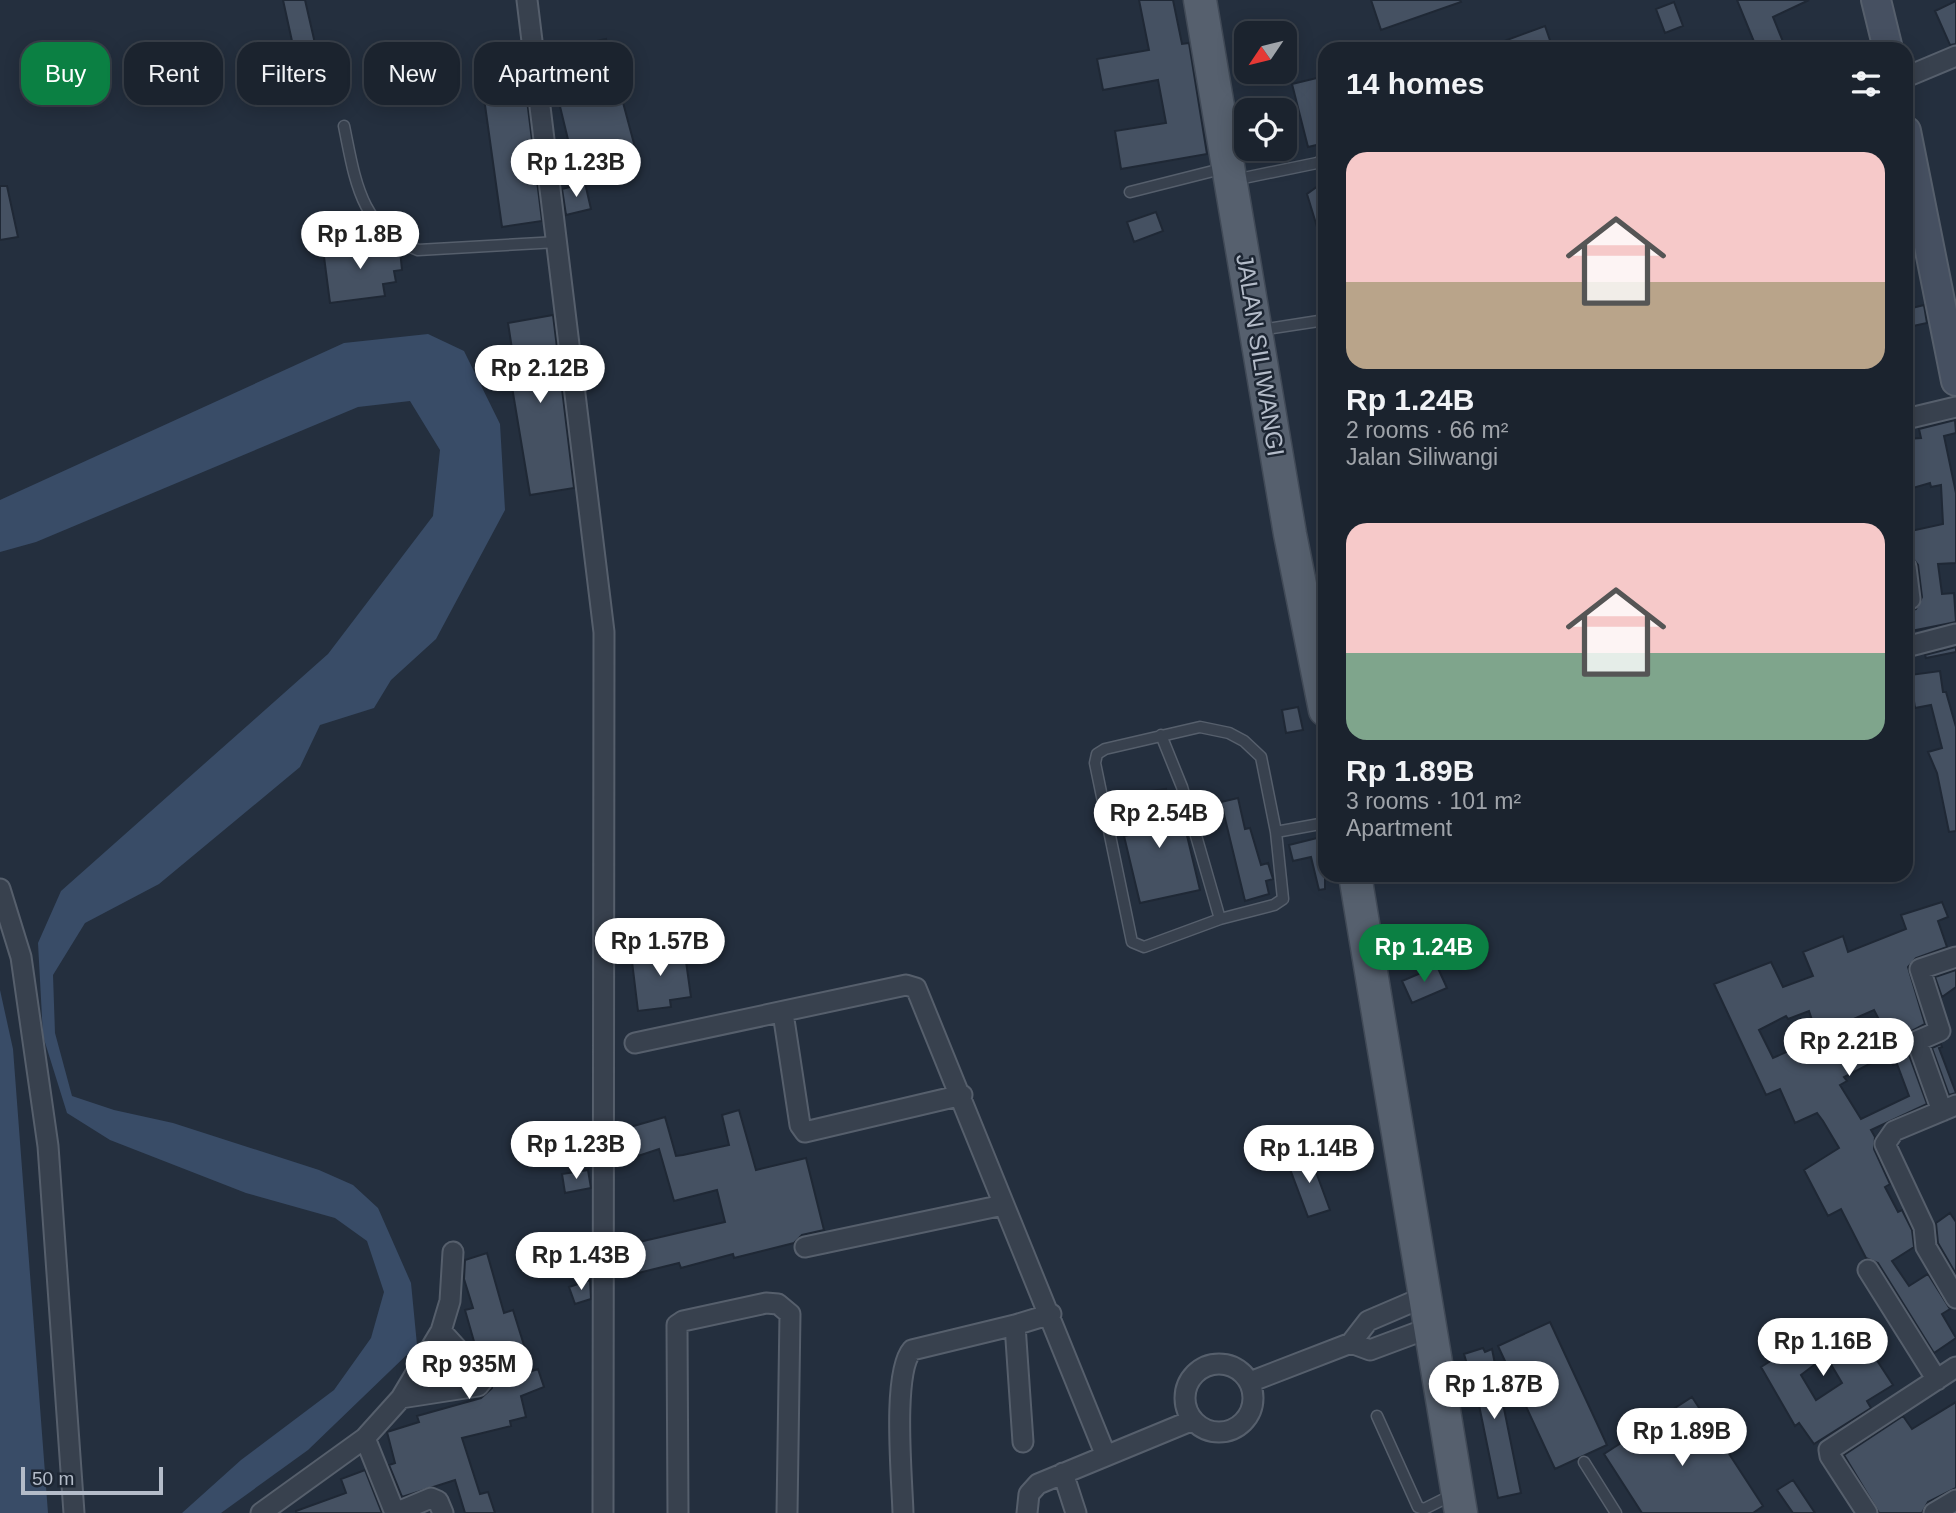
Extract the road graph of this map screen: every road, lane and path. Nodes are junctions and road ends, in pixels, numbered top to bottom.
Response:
1 (527, 0) edge
2 (1200, 0) edge
3 (1876, 0) edge
4 (1886, 42) edge
5 (1956, 57) edge
6 (1913, 73) edge
7 (344, 126) dead end
8 (1318, 162) edge
9 (1913, 166) edge
10 (1230, 174) junction
11 (1130, 192) dead end
12 (558, 242) junction
13 (1318, 321) edge
14 (1256, 331) junction
15 (1956, 381) edge
16 (1956, 407) edge
17 (1913, 417) edge
18 (1956, 634) edge
19 (1913, 645) edge
20 (1318, 662) edge
21 (1161, 735) junction
22 (1318, 824) edge
23 (1276, 832) junction
24 (1356, 882) edge
25 (0, 890) edge
26 (1220, 919) junction
27 (1956, 957) edge
28 (783, 1013) junction
29 (635, 1043) dead end
30 (962, 1095) junction
31 (1949, 1108) edge
32 (1003, 1205) junction
33 (805, 1247) dead end
34 (453, 1252) dead end
35 (1868, 1270) dead end
36 (1424, 1297) junction
37 (1956, 1298) edge
38 (1051, 1314) junction
39 (1015, 1325) junction
40 (1429, 1328) junction
41 (441, 1331) junction
42 (1351, 1343) junction
43 (1956, 1367) edge
44 (1937, 1380) junction
45 (1250, 1382) junction
46 (401, 1398) junction
47 (1377, 1416) dead end
48 (1193, 1420) junction
49 (365, 1438) junction
50 (1023, 1442) dead end
51 (1106, 1455) junction
52 (1584, 1462) dead end
53 (1063, 1473) junction
54 (1956, 1500) edge
55 (1459, 1503) edge
56 (279, 1506) edge
57 (74, 1513) edge
58 (261, 1513) edge
59 (395, 1513) edge
60 (443, 1513) edge
61 (603, 1513) edge
62 (678, 1513) edge
63 (787, 1513) edge
64 (903, 1513) edge
65 (1027, 1513) edge
66 (1076, 1513) edge
67 (1616, 1513) edge
68 (1867, 1513) edge
69 (1934, 1513) edge

1 - 12 street
2 - 10 main road, JALAN SILIWANGI
3 - 4 main road
5 - 6 street
7 - 12 lane
8 - 10 lane
9 - 15 main road
10 - 11 lane
10 - 14 main road, JALAN SILIWANGI
12 - 61 street
13 - 14 lane
14 - 20 main road, JALAN SILIWANGI
16 - 17 street
18 - 19 street
21 - 23 lane
21 - 26 lane
21 - 26 lane
22 - 23 lane
23 - 26 lane
24 - 36 main road
25 - 57 street
27 - 31 street
28 - 29 street
28 - 30 street
28 - 30 street
30 - 32 street
31 - 37 street
32 - 33 street
32 - 38 street
34 - 41 street
35 - 44 street
36 - 40 main road
36 - 42 street
38 - 39 street
38 - 51 street
39 - 50 street
39 - 64 street
40 - 42 street
40 - 55 main road
41 - 46 street
41 - 46 street
42 - 45 street
43 - 44 street
44 - 68 street
45 - 48 street
45 - 48 street
46 - 49 street
47 - 55 lane
48 - 51 street
49 - 56 street
49 - 59 street
51 - 53 street
52 - 67 lane
53 - 65 street
53 - 66 street
54 - 69 street
56 - 58 street
59 - 60 street
62 - 63 street

